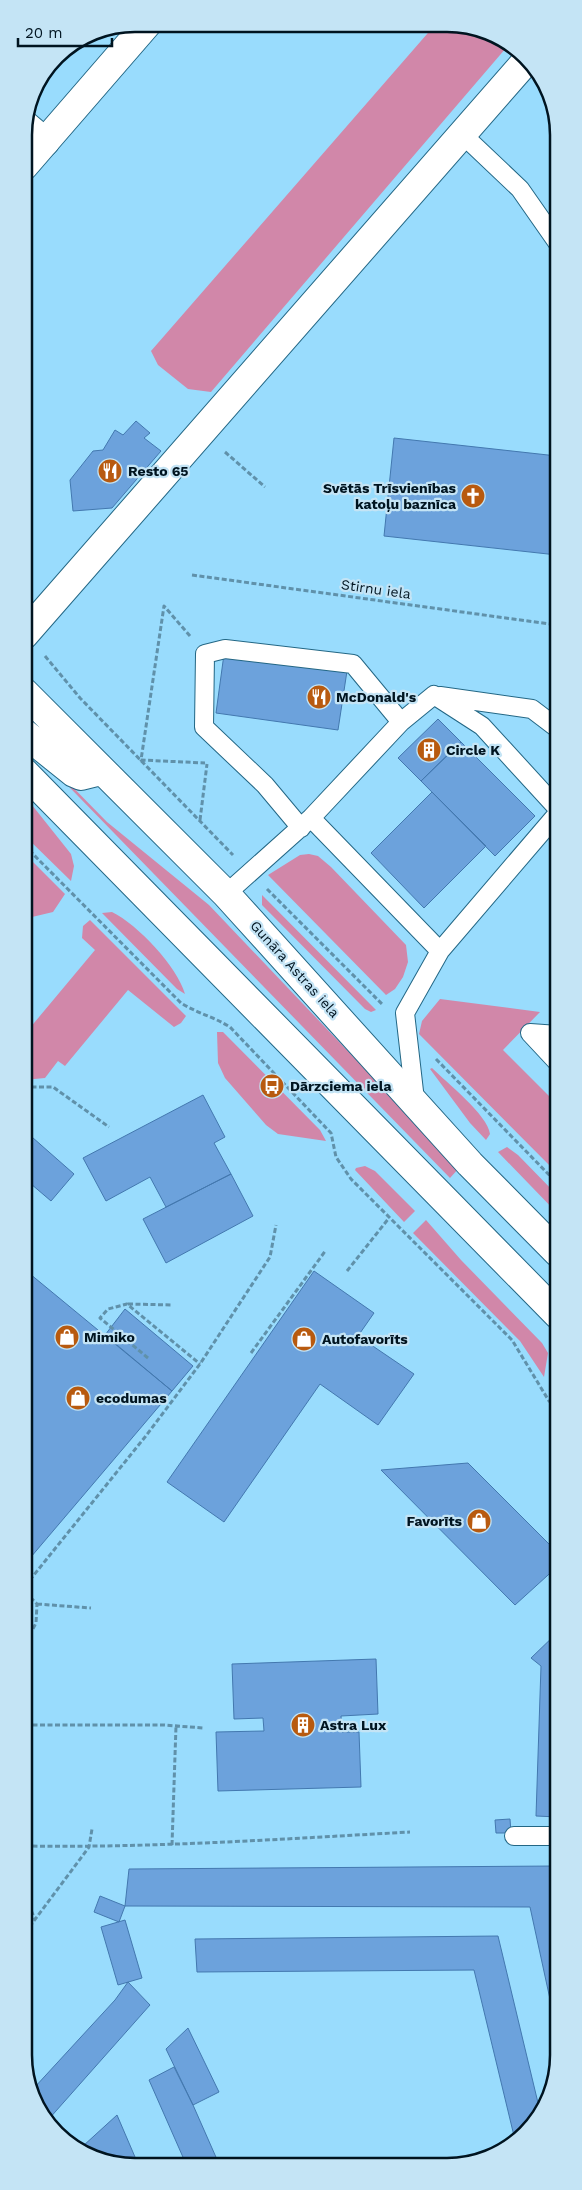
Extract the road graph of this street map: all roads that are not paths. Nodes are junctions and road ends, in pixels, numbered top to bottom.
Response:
1 (138, 33) edge
2 (522, 66) edge
3 (35, 134) edge
4 (462, 134) junction
5 (550, 232) edge
6 (33, 625) edge
7 (434, 695) junction
8 (33, 701) edge
9 (401, 722) junction
10 (550, 722) edge
11 (33, 740) edge
12 (101, 771) junction
13 (33, 781) edge
14 (550, 800) edge
15 (306, 823) junction
16 (550, 824) edge
17 (226, 894) junction
18 (440, 951) junction
19 (550, 1034) edge
20 (550, 1054) edge
21 (415, 1100) junction
22 (549, 1244) edge
23 (549, 1306) edge
24 (514, 1836) dead end
25 (549, 1836) edge

1 - 3 main road
2 - 4 main road
4 - 5 lane
4 - 6 main road
7 - 9 lane
7 - 10 lane
7 - 14 lane
8 - 12 main road, Gunāra Astras iela
9 - 15 lane
9 - 15 lane
11 - 12 main road
12 - 17 main road, Gunāra Astras iela
13 - 23 main road
15 - 17 lane
15 - 18 lane
16 - 18 lane
17 - 21 main road, Gunāra Astras iela
18 - 21 lane
19 - 20 lane
21 - 22 main road, Gunāra Astras iela
24 - 25 lane

